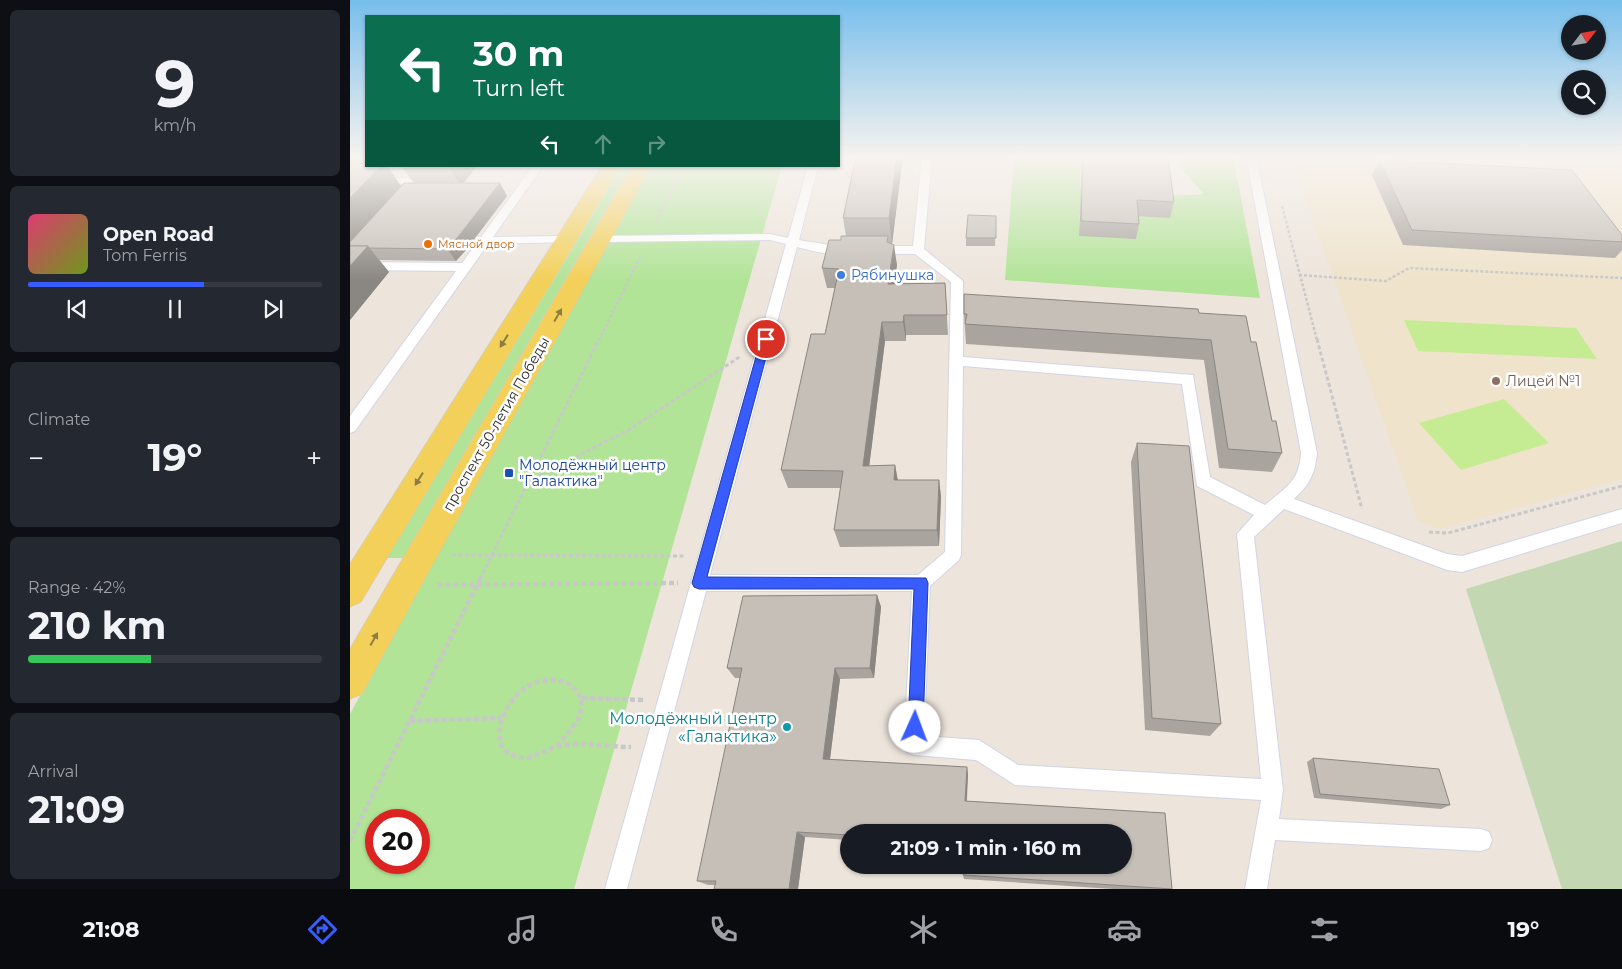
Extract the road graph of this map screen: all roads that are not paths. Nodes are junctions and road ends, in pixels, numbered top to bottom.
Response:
1 (404, 197) edge
2 (511, 197) edge
3 (593, 197) edge
4 (624, 197) edge
5 (805, 197) edge
6 (923, 197) edge
7 (1258, 197) edge
8 (390, 213) edge
9 (601, 239) junction
10 (567, 240) junction
11 (483, 241) junction
12 (793, 241) junction
13 (918, 250) junction
14 (350, 266) edge
15 (465, 267) junction
16 (955, 361) junction
17 (350, 427) edge
18 (1282, 501) junction
19 (1267, 514) junction
20 (1622, 516) edge
21 (699, 583) junction
22 (921, 583) junction
23 (350, 592) edge
24 (350, 682) edge
25 (1272, 790) junction
26 (1266, 828) junction
27 (1481, 840) dead end
28 (616, 889) edge
29 (1256, 889) edge

1 - 8 lane
2 - 11 lane
3 - 10 main road
4 - 9 main road, проспект 50-летия Победы
5 - 12 lane
6 - 13 lane
7 - 18 lane
9 - 12 lane
24 -> 9 main road, проспект 50-летия Победы
10 - 11 lane
10 -> 23 main road
11 - 15 lane
12 - 13 lane
12 - 21 lane
13 - 16 lane
14 - 15 lane
15 - 17 lane
16 - 19 lane
16 - 22 lane
18 - 19 lane
18 - 20 lane
19 - 25 lane
21 - 22 lane
21 - 28 lane
22 - 25 lane
25 - 26 lane
26 - 27 lane
26 - 29 lane

